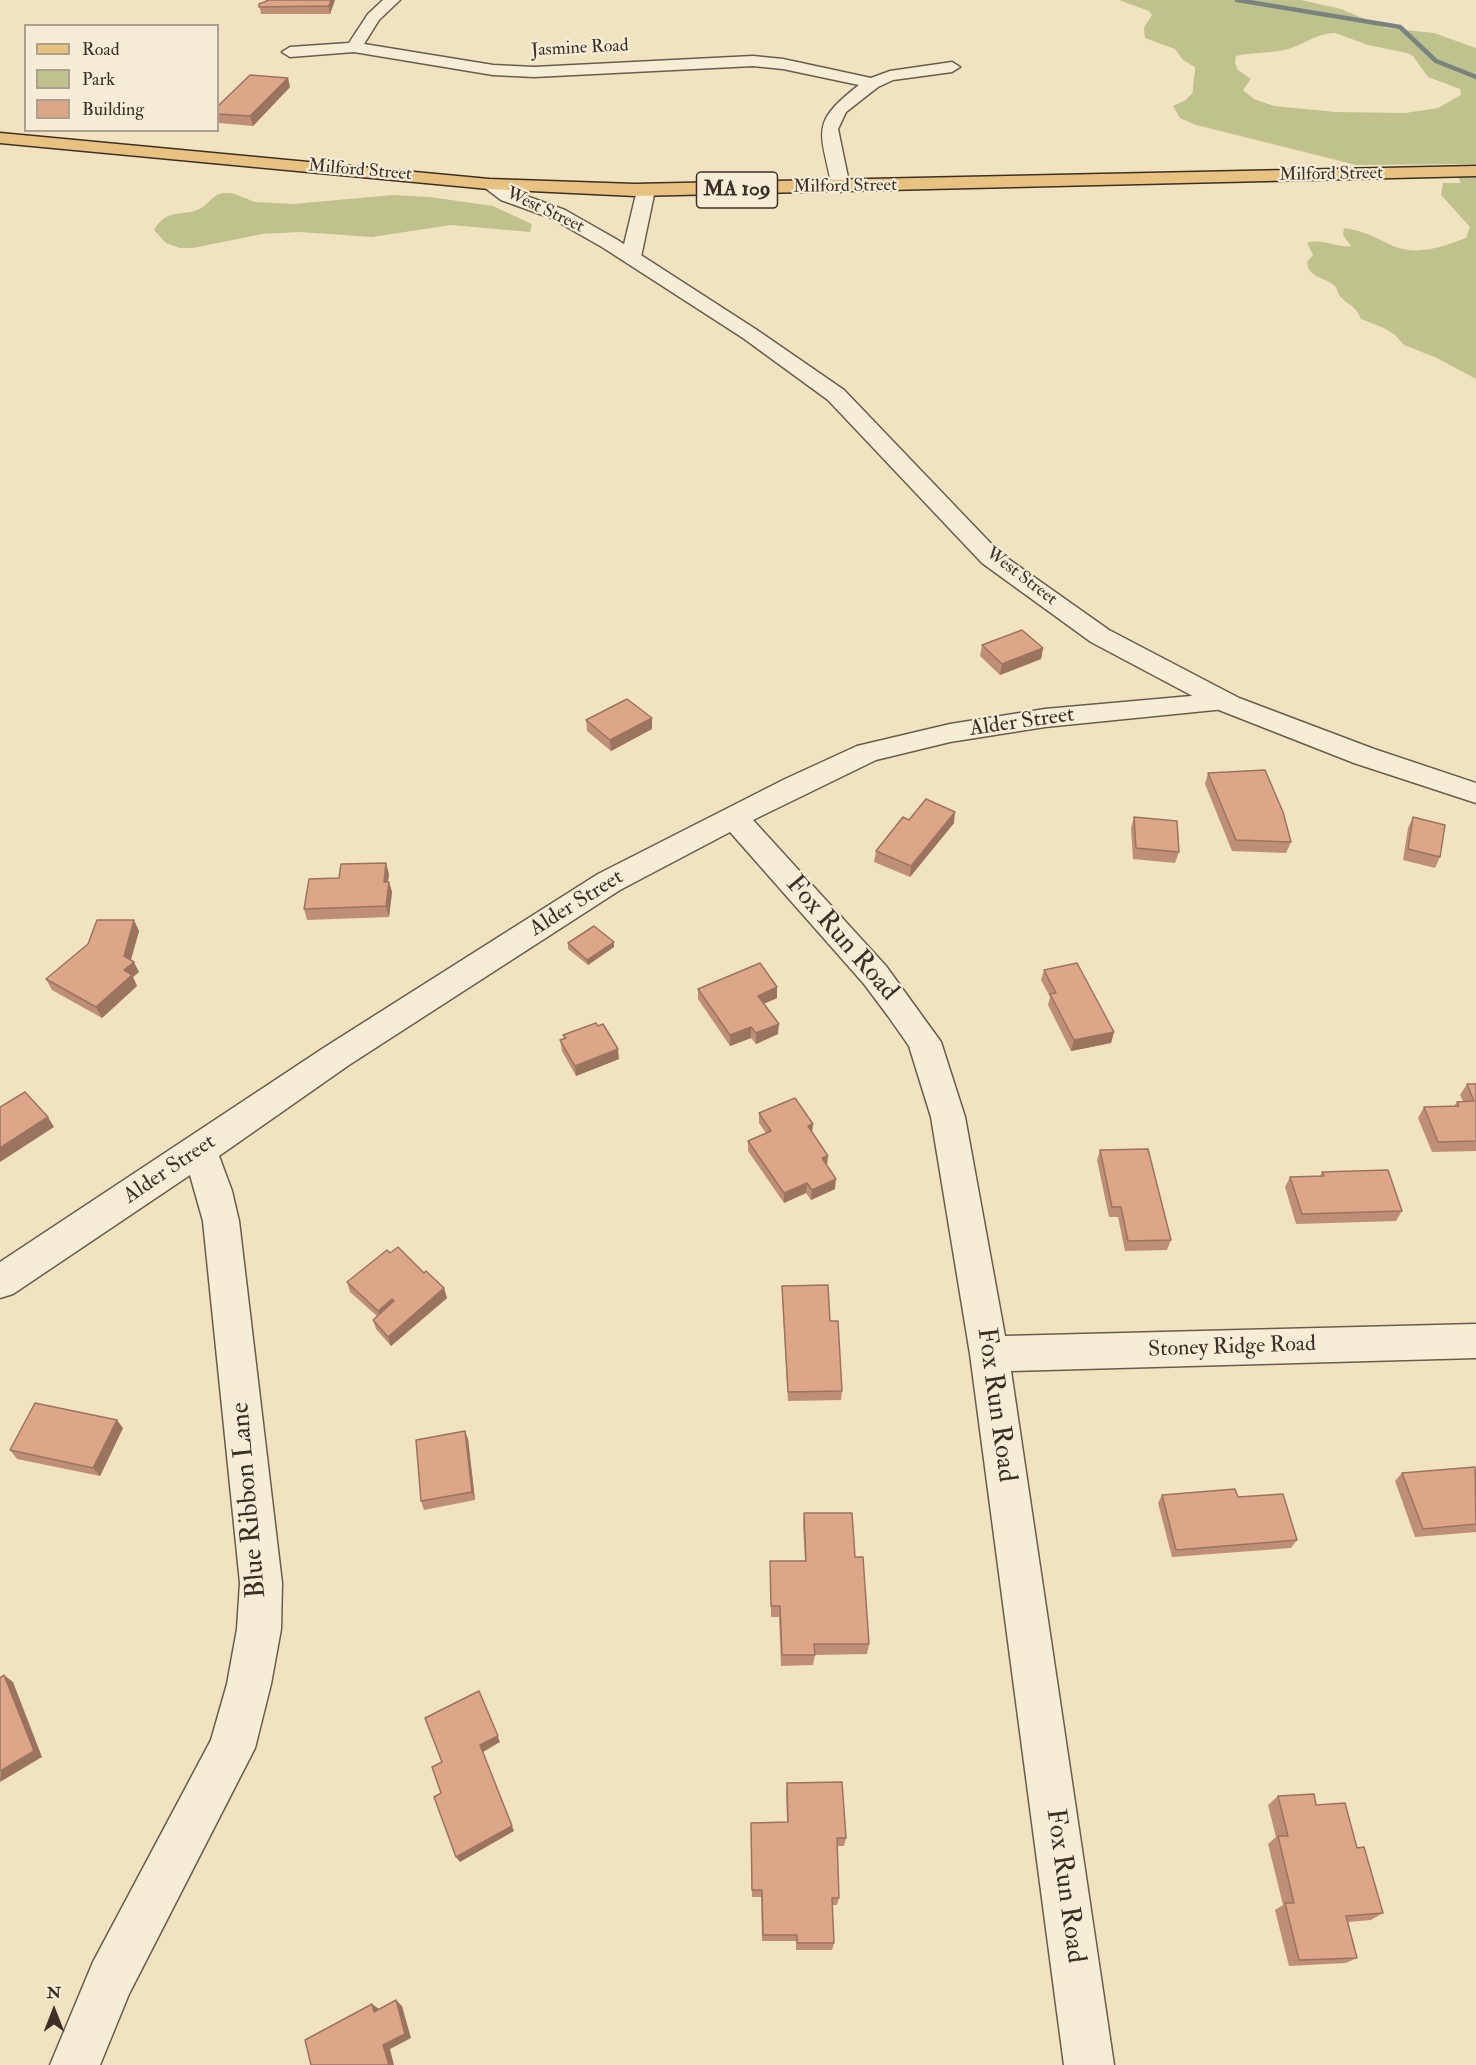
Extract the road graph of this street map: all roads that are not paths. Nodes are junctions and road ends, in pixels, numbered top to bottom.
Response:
1 (392, 0) edge
2 (354, 47) junction
3 (290, 52) dead end
4 (952, 67) dead end
5 (872, 82) junction
6 (0, 138) edge
7 (1476, 171) edge
8 (489, 184) junction
9 (841, 187) junction
10 (646, 190) junction
11 (631, 257) junction
12 (1225, 702) junction
13 (1476, 793) edge
14 (734, 817) junction
15 (199, 1151) junction
16 (0, 1282) edge
17 (1476, 1341) edge
18 (989, 1354) junction
19 (75, 2065) edge
20 (1089, 2065) edge

1 - 2 street
2 - 3 street, Jasmine Road
2 - 5 street, Jasmine Road
4 - 5 street
5 - 9 street
6 - 8 main road, Milford Street / MA 109
7 - 9 main road, Milford Street / MA 109
8 - 10 main road, Milford Street / MA 109
8 - 11 street, West Street
9 - 10 main road, Milford Street / MA 109
10 - 11 street
11 - 12 street, West Street
12 - 13 street, West Street
12 - 14 street, Alder Street
14 - 15 street, Alder Street
14 - 18 street, Fox Run Road
15 - 16 street, Alder Street
15 - 19 street, Blue Ribbon Lane
17 - 18 street, Stoney Ridge Road
18 - 20 street, Fox Run Road

